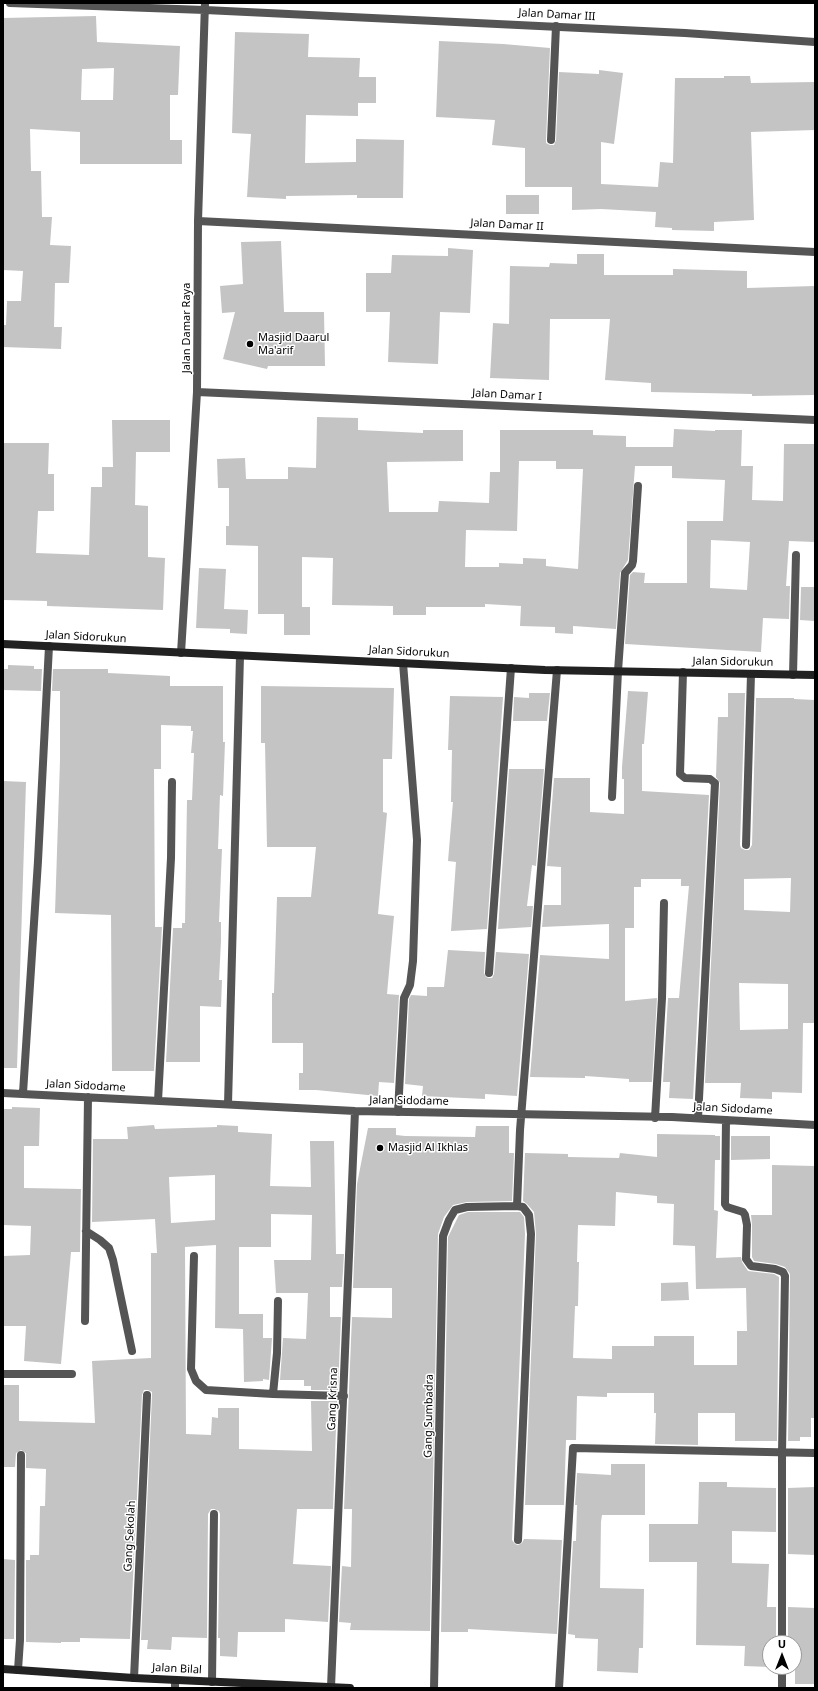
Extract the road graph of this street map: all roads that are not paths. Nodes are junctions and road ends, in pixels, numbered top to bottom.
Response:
1 (10, 3) edge
2 (205, 6) edge
3 (556, 26) junction
4 (815, 42) edge
5 (551, 140) dead end
6 (198, 221) junction
7 (815, 252) edge
8 (197, 392) junction
9 (815, 420) edge
10 (638, 486) dead end
11 (796, 555) dead end
12 (3, 644) edge
13 (49, 646) junction
14 (182, 653) junction
15 (240, 656) junction
16 (402, 663) junction
17 (511, 668) junction
18 (557, 670) junction
19 (618, 671) junction
20 (683, 672) junction
21 (751, 674) junction
22 (793, 675) junction
23 (815, 675) edge
24 (172, 782) dead end
25 (612, 797) dead end
26 (746, 845) dead end
27 (664, 903) dead end
28 (489, 973) dead end
29 (3, 1093) edge
30 (22, 1093) junction
31 (88, 1097) junction
32 (158, 1101) junction
33 (228, 1104) junction
34 (355, 1111) junction
35 (398, 1112) junction
36 (522, 1115) junction
37 (655, 1118) junction
38 (698, 1118) junction
39 (726, 1120) junction
40 (815, 1125) edge
41 (517, 1206) junction
42 (86, 1231) junction
43 (194, 1256) dead end
44 (278, 1301) dead end
45 (85, 1321) dead end
46 (132, 1351) dead end
47 (3, 1374) edge
48 (72, 1374) dead end
49 (273, 1394) junction
50 (147, 1395) dead end
51 (344, 1396) junction
52 (782, 1453) junction
53 (815, 1453) edge
54 (21, 1455) dead end
55 (214, 1514) dead end
56 (518, 1540) dead end
57 (782, 1635) edge
58 (3, 1669) edge
59 (18, 1670) junction
60 (782, 1675) edge
61 (134, 1678) junction
62 (212, 1682) junction
63 (175, 1684) edge
64 (265, 1686) edge
65 (331, 1688) edge
66 (343, 1688) edge
67 (350, 1688) edge
68 (434, 1688) edge
69 (559, 1688) edge
70 (782, 1688) edge

1 - 2 street, Jalan Damar III
2 - 3 street, Jalan Damar III
2 - 6 street, Jalan Damar Raya
3 - 4 street, Jalan Damar III
3 - 5 street
6 - 7 street, Jalan Damar II
6 - 8 street, Jalan Damar Raya
8 - 9 street, Jalan Damar I
8 - 14 street, Jalan Damar Raya
10 - 19 street
11 - 22 street
12 - 13 street, Jalan Sidorukun
13 - 14 street, Jalan Sidorukun
13 - 30 street
14 - 15 street, Jalan Sidorukun
15 - 16 street, Jalan Sidorukun
15 - 33 street
16 - 17 street, Jalan Sidorukun
16 - 35 street
17 - 18 street, Jalan Sidorukun
17 - 28 street
18 - 19 street, Jalan Sidorukun
18 - 36 street
19 - 20 street, Jalan Sidorukun
19 - 25 street
20 - 21 street, Jalan Sidorukun
20 - 38 street
21 - 22 street, Jalan Sidorukun
21 - 26 street
22 - 23 street, Jalan Sidorukun
24 - 32 street
27 - 37 street
29 - 30 street, Jalan Sidodame
30 - 31 street, Jalan Sidodame
31 - 32 street, Jalan Sidodame
31 - 42 street
32 - 33 street, Jalan Sidodame
33 - 34 street, Jalan Sidodame
34 - 35 street, Jalan Sidodame
34 - 51 street, Gang Krisna
35 - 36 street, Jalan Sidodame
36 - 37 street, Jalan Sidodame
36 - 41 street
37 - 38 street, Jalan Sidodame
38 - 39 street, Jalan Sidodame
39 - 40 street, Jalan Sidodame
39 - 52 street
41 - 56 street
41 - 68 street, Gang Sumbadra
42 - 45 street
42 - 46 street
43 - 49 street
44 - 49 street
47 - 48 street
49 - 51 street
50 - 61 street, Gang Sekolah
51 - 65 street, Gang Krisna
52 - 53 street
52 - 57 street
52 - 69 street
54 - 59 street
55 - 62 street
58 - 59 street, Jalan Bilal
59 - 61 street, Jalan Bilal
60 - 70 street
61 - 63 street, Jalan Bilal
62 - 63 street, Jalan Bilal
62 - 64 street, Jalan Bilal
64 - 65 street, Jalan Bilal
65 - 66 street, Jalan Bilal
66 - 67 street, Jalan Bilal

